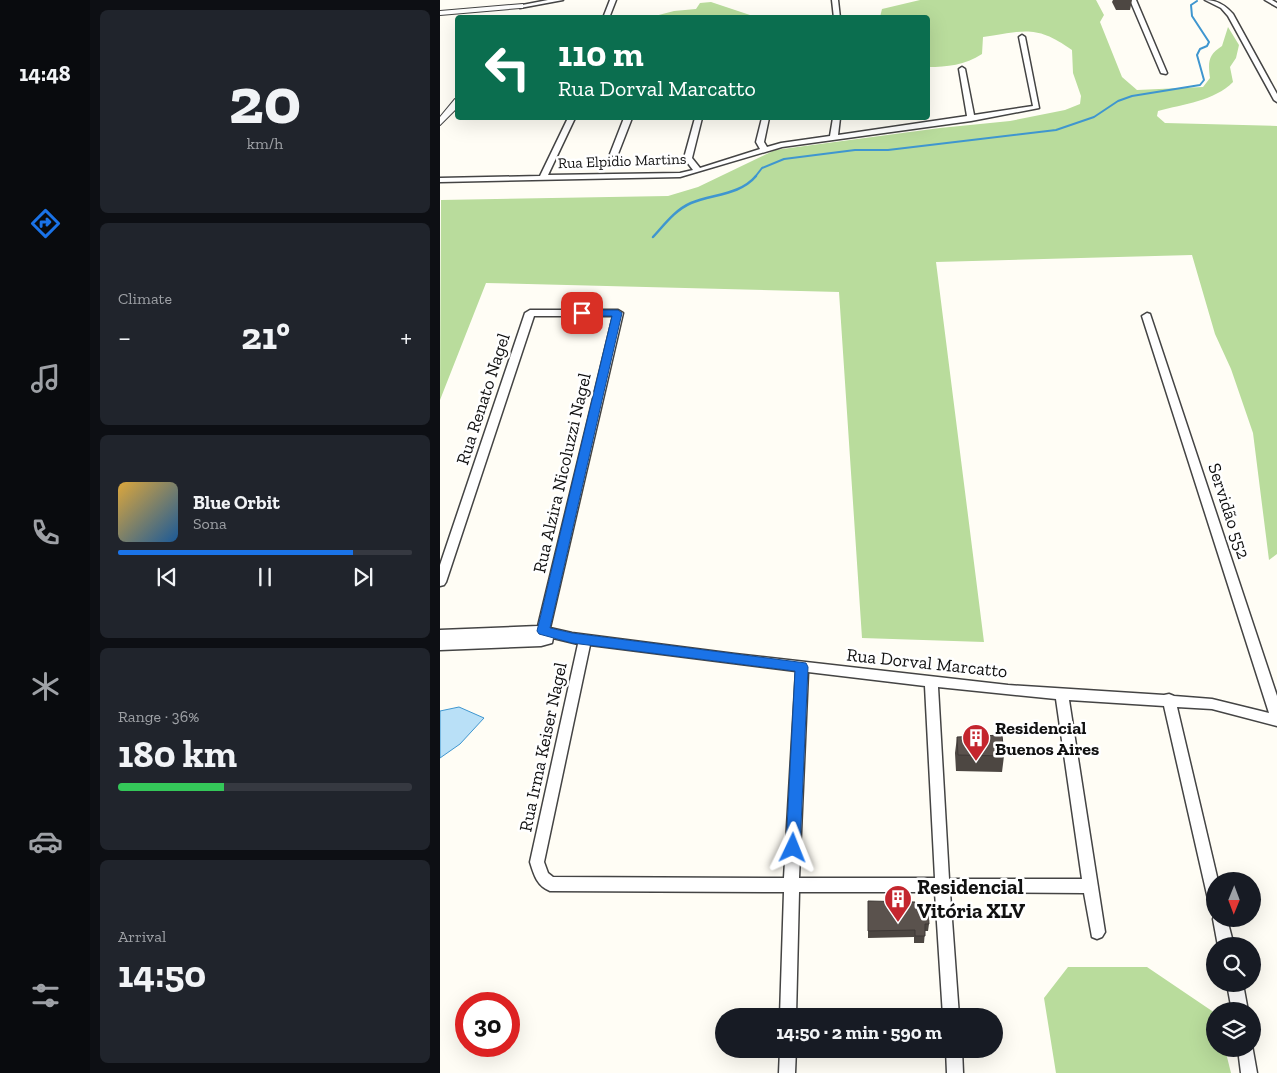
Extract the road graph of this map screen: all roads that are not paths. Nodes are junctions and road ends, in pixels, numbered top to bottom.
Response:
1 (560, 0) edge
2 (613, 0) edge
3 (836, 0) edge
4 (1134, 0) edge
5 (1208, 0) edge
6 (1268, 0) edge
7 (522, 3) edge
8 (1277, 5) edge
9 (440, 13) edge
10 (516, 15) edge
11 (607, 15) edge
12 (837, 15) edge
13 (1022, 38) dead end
14 (962, 69) dead end
15 (1164, 73) dead end
16 (1277, 100) edge
17 (455, 104) edge
18 (971, 119) junction
19 (570, 120) edge
20 (627, 120) edge
21 (698, 120) edge
22 (765, 120) edge
23 (836, 120) edge
24 (904, 120) edge
25 (440, 122) edge
26 (904, 129) junction
27 (834, 137) junction
28 (764, 149) junction
29 (614, 154) dead end
30 (698, 172) junction
31 (543, 178) junction
32 (440, 180) edge
33 (530, 313) joint
34 (1147, 316) dead end
35 (440, 582) edge
36 (440, 635) edge
37 (542, 636) junction
38 (579, 638) junction
39 (440, 645) edge
40 (802, 667) junction
41 (931, 681) junction
42 (1062, 695) junction
43 (1168, 700) junction
44 (1277, 718) edge
45 (1209, 872) edge
46 (792, 885) junction
47 (943, 885) junction
48 (1090, 886) junction
49 (1097, 932) dead end
50 (788, 1008) edge
51 (951, 1008) edge
52 (1247, 1057) edge
53 (788, 1058) edge
54 (954, 1058) edge
55 (787, 1073) edge
56 (955, 1073) edge
57 (1249, 1073) edge

1 - 7 street
2 - 11 street
3 - 12 street
4 - 15 street
5 - 16 street
6 - 8 street
7 - 9 street
7 - 10 street
13 - 18 street, Rua Elpidio Martins
14 - 18 street
17 - 25 street
18 - 26 street, Rua Elpidio Martins
19 - 31 street
20 - 29 street
21 - 30 street
22 - 28 street
23 - 27 street
24 - 26 street
26 - 27 street, Rua Elpidio Martins
27 - 28 street, Rua Elpidio Martins
28 - 30 street, Rua Elpidio Martins
30 - 31 street, Rua Elpidio Martins
31 - 32 street, Rua Elpidio Martins
33 - 35 street, Rua Renato Nagel
33 - 37 street, Rua Alzira Nicoluzzi Nagel
34 - 44 street, Servidão 552
36 - 37 street, Rua Dorval Marcatto
37 - 38 street, Rua Dorval Marcatto
37 - 39 street, Rua Dorval Marcatto
38 - 40 street, Rua Dorval Marcatto
38 - 46 street, Rua Irma Keiser Nagel
40 - 41 street, Rua Dorval Marcatto
40 - 46 street
41 - 42 street, Rua Dorval Marcatto
41 - 47 street
42 - 43 street, Rua Dorval Marcatto
42 - 48 street
43 - 44 street, Rua Dorval Marcatto
43 - 45 street
46 - 47 street
46 - 50 street
47 - 48 street
47 - 51 street
48 - 49 street
52 - 57 street
53 - 55 street
54 - 56 street

